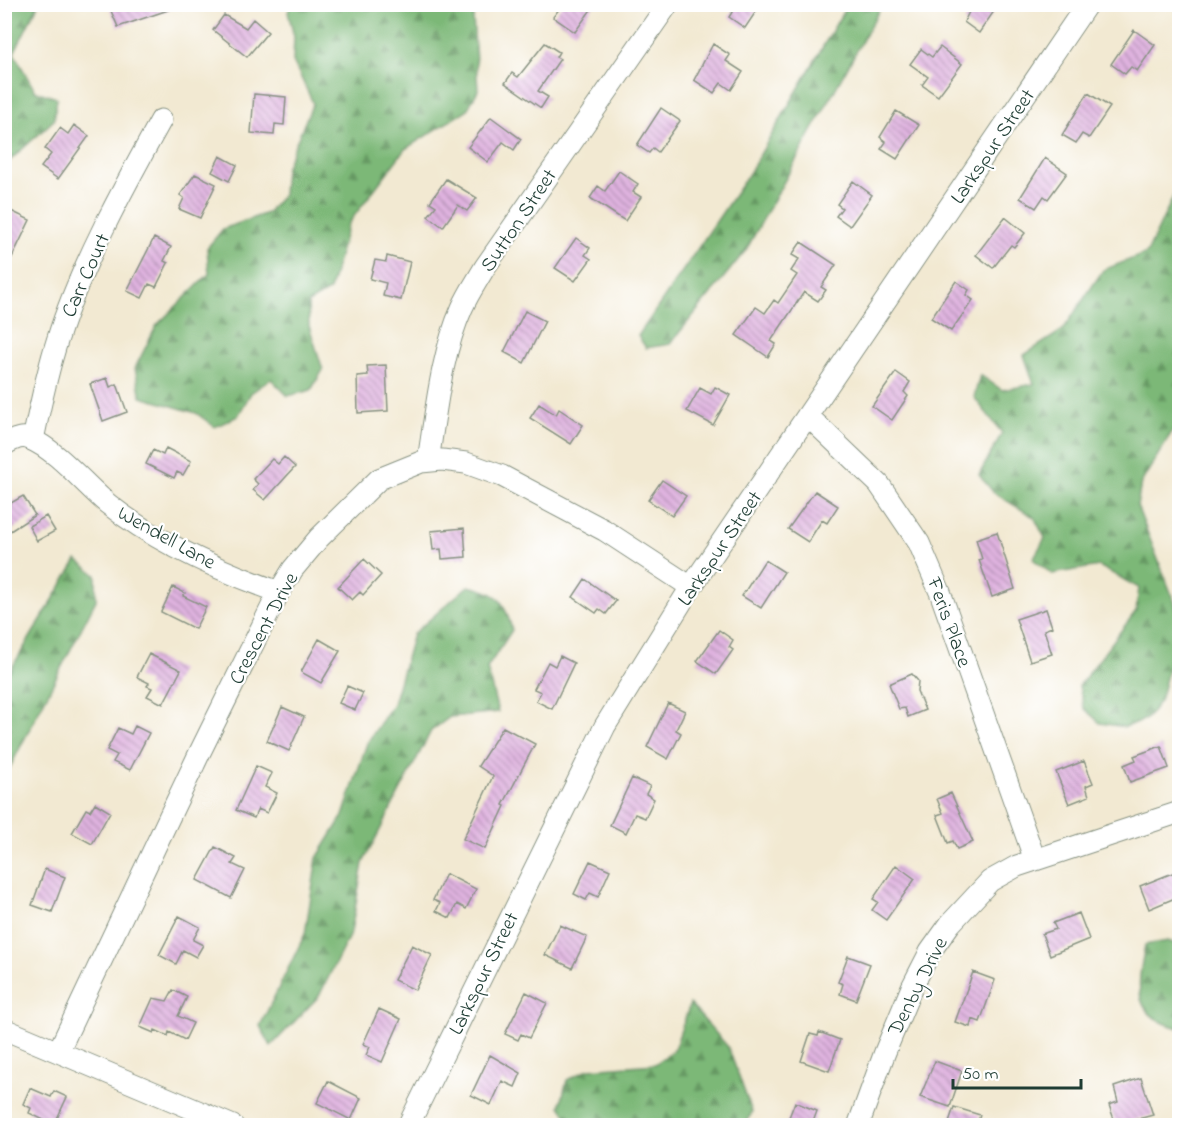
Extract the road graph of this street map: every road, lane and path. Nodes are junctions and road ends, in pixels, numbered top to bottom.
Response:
1 (668, 4) edge
2 (1087, 4) edge
3 (161, 120) dead end
4 (809, 417) junction
5 (33, 440) junction
6 (4, 445) edge
7 (428, 462) junction
8 (691, 587) junction
9 (279, 592) junction
10 (1179, 812) edge
11 (1035, 860) junction
12 (4, 1029) edge
13 (59, 1050) junction
14 (233, 1125) edge
15 (408, 1125) edge
16 (858, 1125) edge

1 - 7 street, Sutton Street
2 - 4 street, Larkspur Street
3 - 5 street, Carr Court
4 - 8 street, Larkspur Street
4 - 11 street, Feris Place
5 - 6 street
5 - 9 street, Wendell Lane
7 - 8 street, Crescent Drive
7 - 9 street, Crescent Drive
8 - 15 street, Larkspur Street
9 - 13 street, Crescent Drive
10 - 11 street, Denby Drive
11 - 16 street, Denby Drive
12 - 13 street
13 - 14 street

